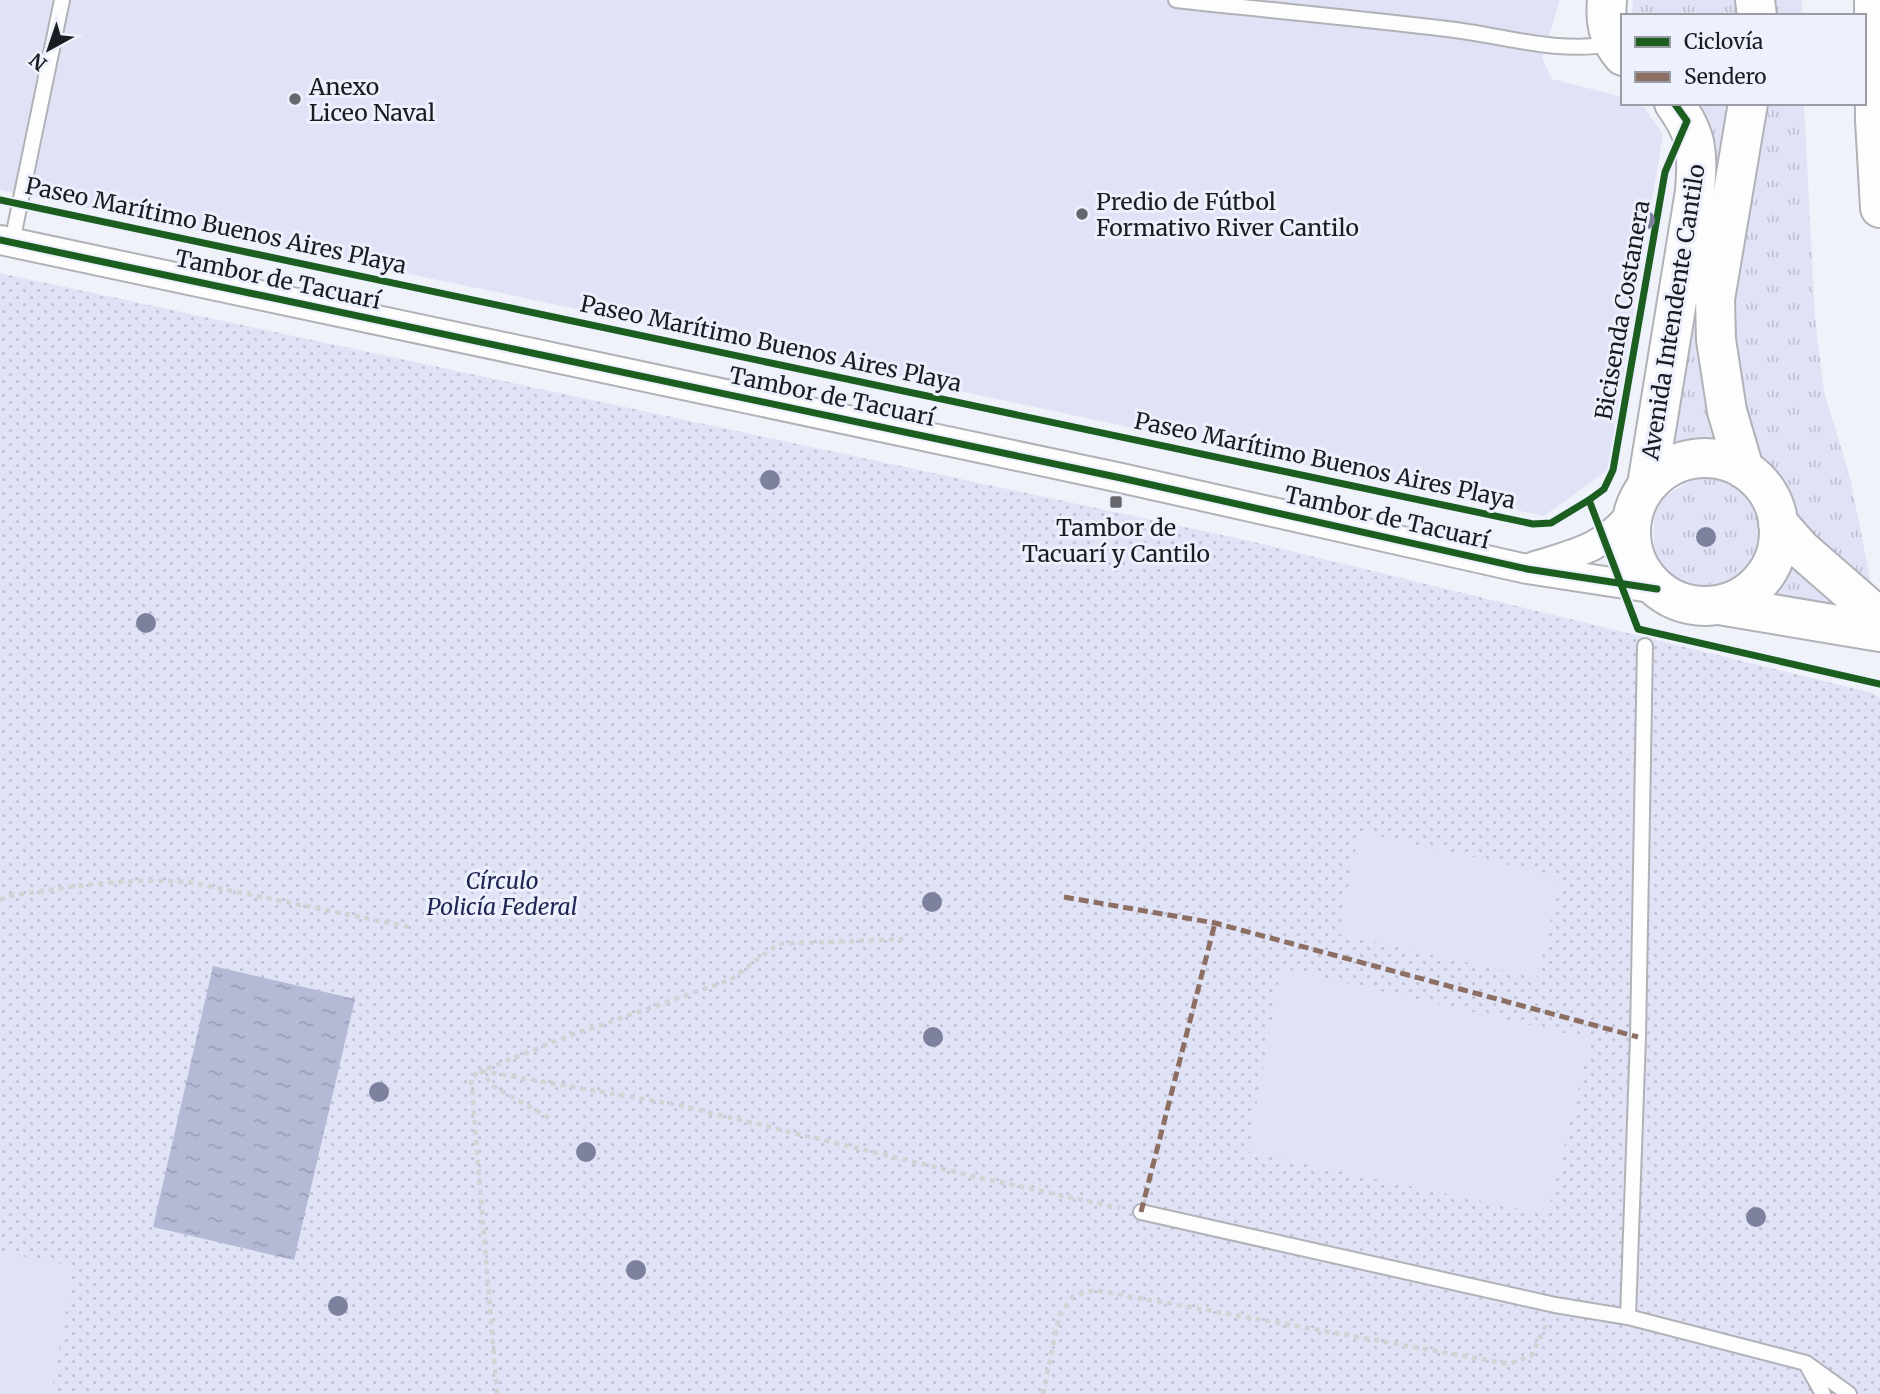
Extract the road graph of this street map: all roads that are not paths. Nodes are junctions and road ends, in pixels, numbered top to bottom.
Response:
1 (62, 0) edge
2 (1176, 0) edge
3 (1607, 0) edge
4 (1874, 0) edge
5 (1618, 50) edge
6 (1675, 105) edge
7 (1748, 105) edge
8 (1880, 208) edge
9 (6, 241) edge
10 (1744, 470) junction
11 (1639, 499) junction
12 (1778, 523) junction
13 (1527, 569) junction
14 (1657, 589) junction
15 (1719, 605) junction
16 (1880, 618) edge
17 (1880, 632) edge
18 (1645, 646) dead end
19 (1142, 1212) road end
20 (1628, 1317) junction
21 (1805, 1363) junction
22 (1823, 1394) edge
23 (1849, 1394) edge

1 - 9 lane
2 - 5 lane
3 - 5 main road
4 - 8 main road
6 - 11 main road, Avenida Intendente Cantilo
7 - 10 main road, Avenida Intendente Cantilo
9 - 13 street, Tambor de Tacuarí
10 - 11 main road
10 - 12 main road
11 - 13 street
11 - 14 main road
12 - 15 main road
12 - 16 main road
13 - 14 street, Tambor de Tacuarí
14 - 15 main road
15 - 17 main road
18 - 20 lane
19 - 20 lane
20 - 21 lane
21 - 22 lane
21 - 23 lane

